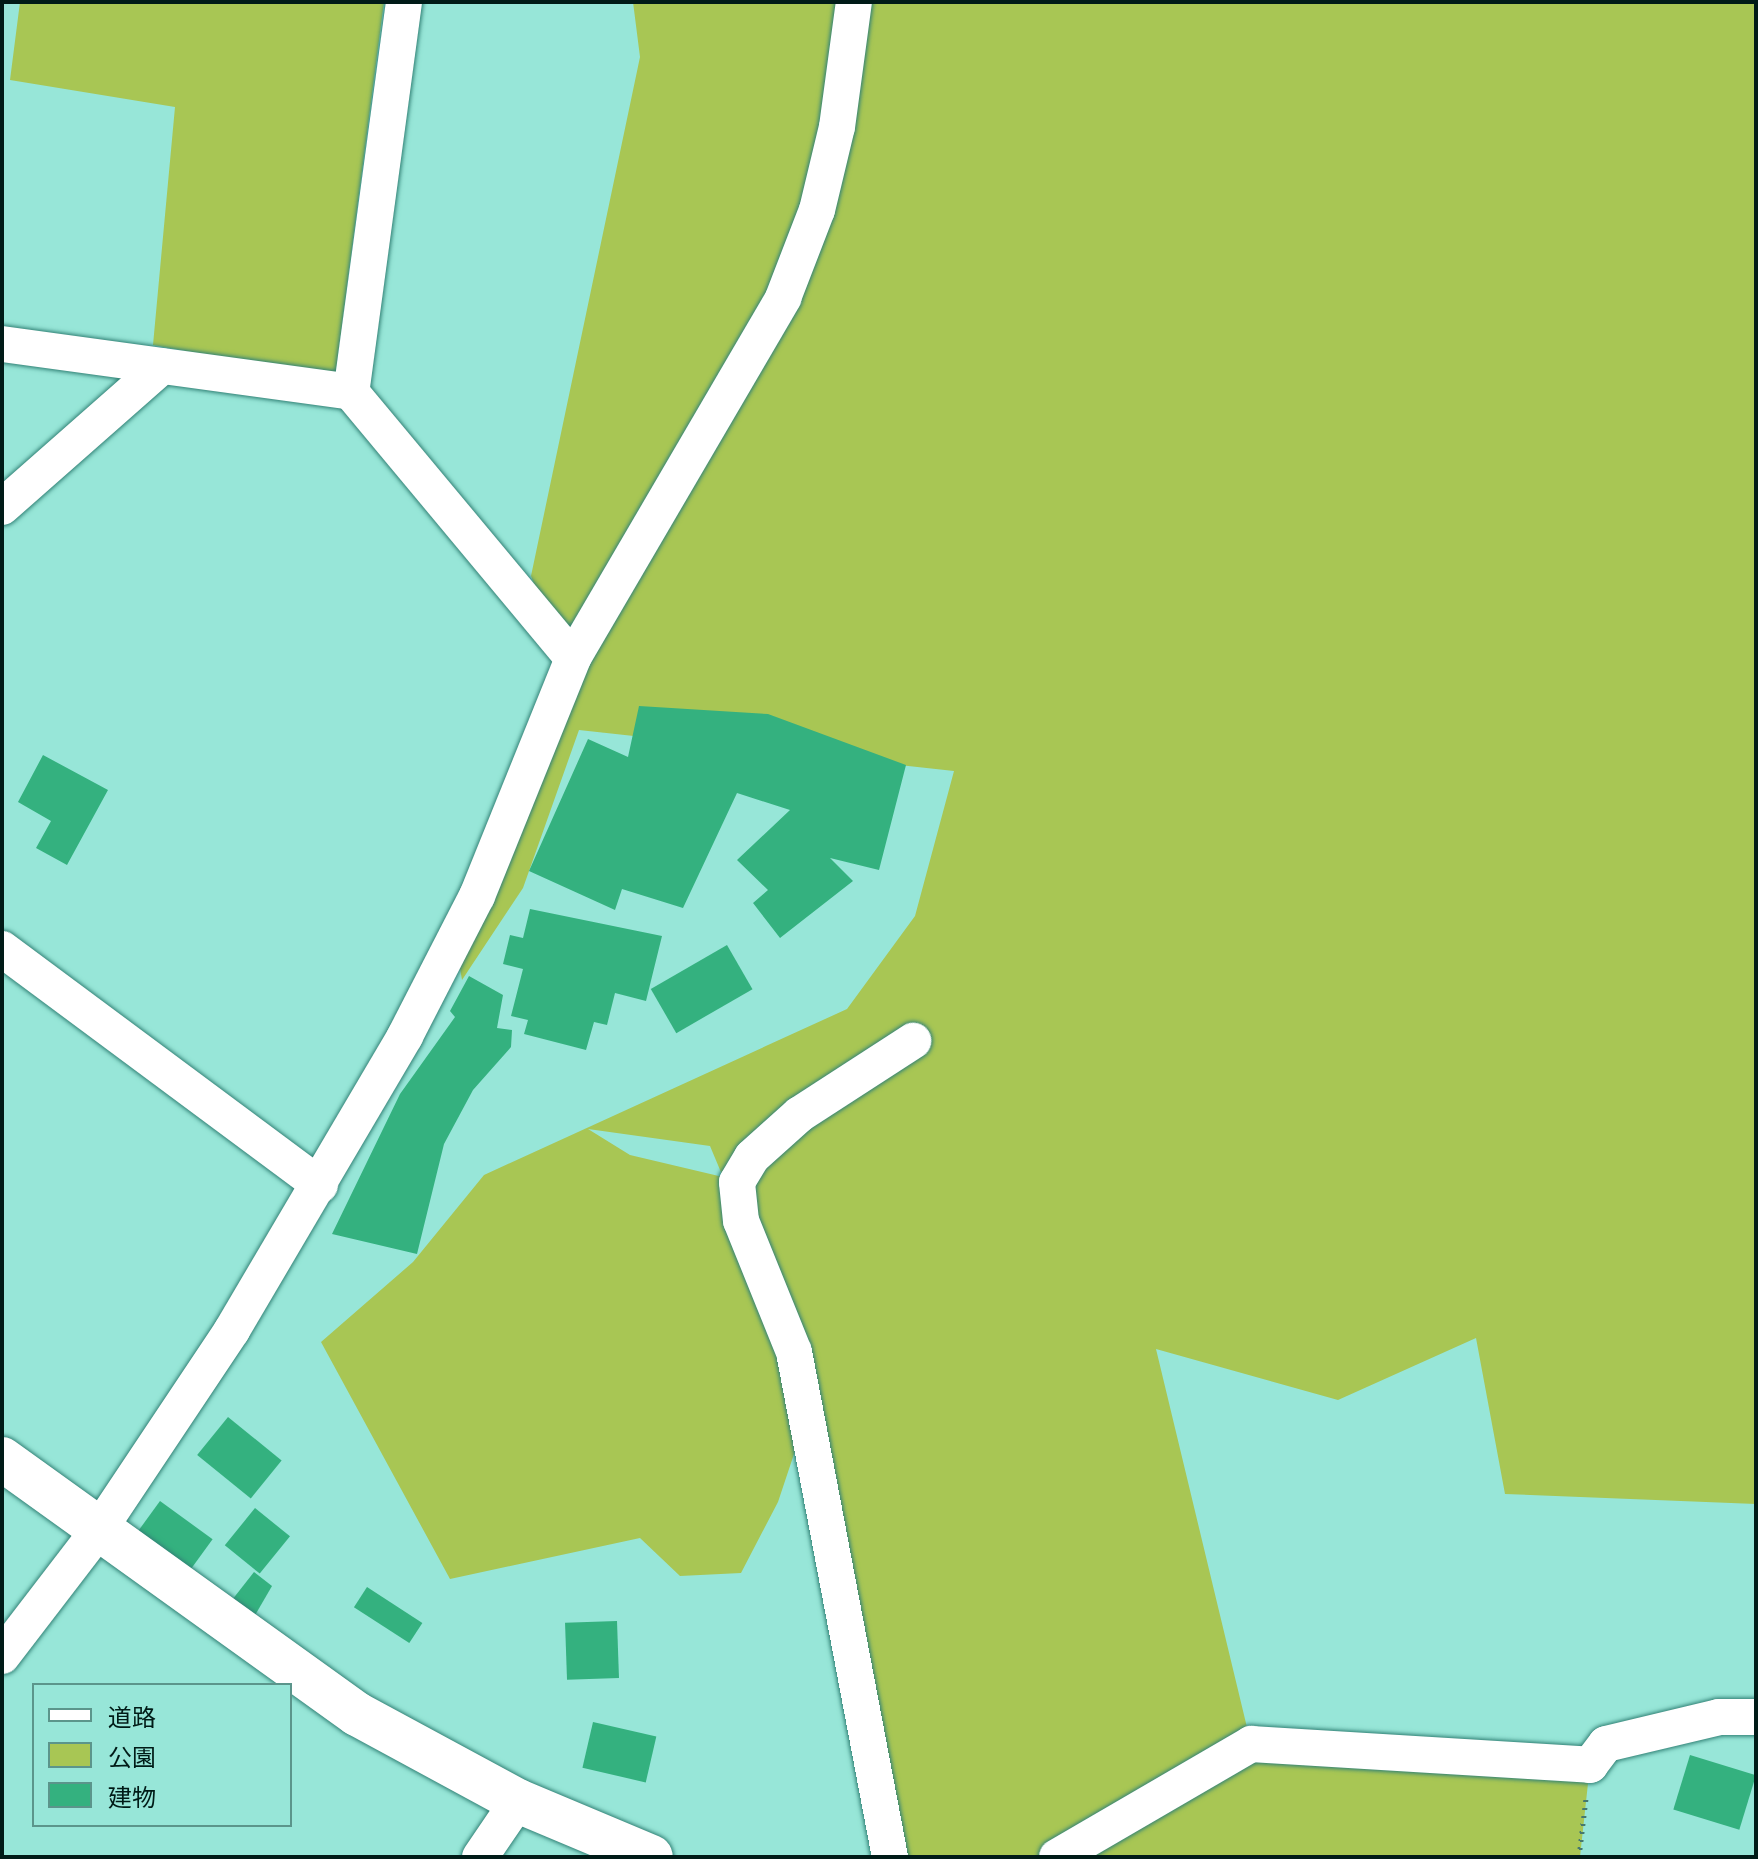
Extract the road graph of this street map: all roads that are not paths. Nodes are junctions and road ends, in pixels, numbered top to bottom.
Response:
1 (404, 2) edge
2 (854, 2) edge
3 (2, 344) edge
4 (162, 366) junction
5 (351, 392) junction
6 (2, 507) edge
7 (573, 658) junction
8 (2, 949) edge
9 (913, 1041) dead end
10 (320, 1185) junction
11 (2, 1459) edge
12 (98, 1531) junction
13 (2, 1656) edge
14 (1756, 1717) edge
15 (518, 1801) junction
16 (480, 1857) edge
17 (651, 1857) edge
18 (890, 1857) edge
19 (1057, 1857) edge

1 - 5 street
2 - 7 street
3 - 4 street
4 - 5 street
4 - 6 street
5 - 7 street
7 - 10 street
8 - 10 street
9 - 18 street
10 - 12 street
11 - 12 street
12 - 13 street
12 - 15 street
14 - 19 street
15 - 16 street
15 - 17 street

